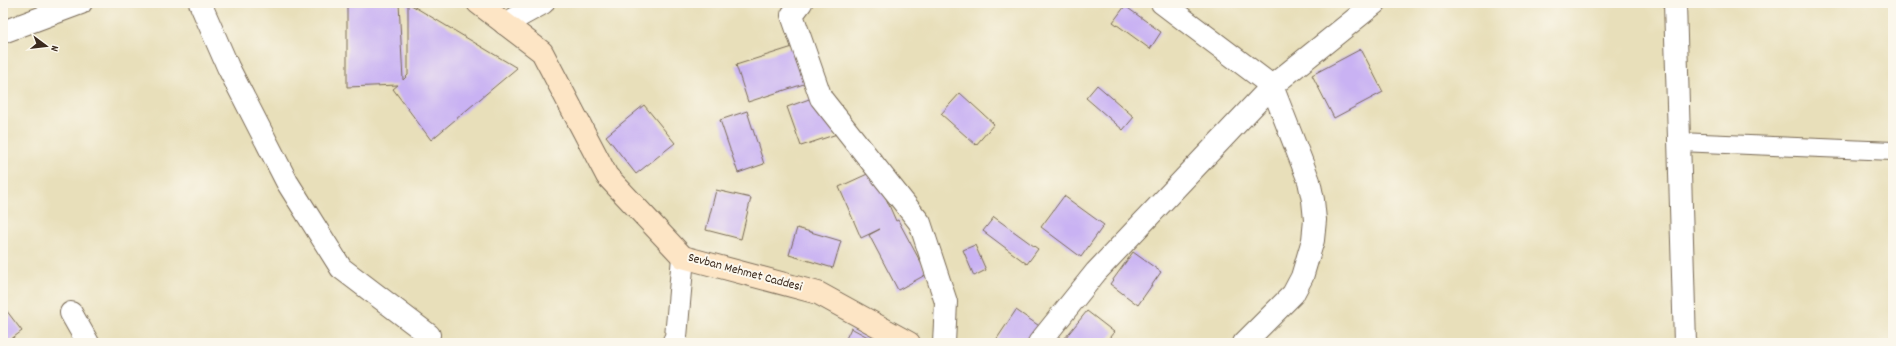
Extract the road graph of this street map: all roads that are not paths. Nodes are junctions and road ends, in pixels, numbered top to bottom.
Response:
1 (81, 3) edge
2 (200, 3) edge
3 (478, 3) edge
4 (543, 3) edge
5 (802, 3) edge
6 (1162, 3) edge
7 (1375, 3) edge
8 (1674, 3) edge
9 (505, 24) junction
10 (3, 32) edge
11 (1272, 86) junction
12 (1679, 142) junction
13 (1893, 151) edge
14 (683, 257) junction
15 (71, 313) dead end
16 (429, 335) dead end
17 (88, 343) edge
18 (673, 343) edge
19 (909, 343) edge
20 (944, 343) edge
21 (1039, 343) edge
22 (1244, 343) edge
23 (1685, 343) edge

1 - 10 street
2 - 16 street
3 - 9 main road, Sevban Mehmet Caddesi
4 - 9 street
5 - 20 street
6 - 11 street
7 - 11 street
8 - 12 street
9 - 14 main road, Sevban Mehmet Caddesi
11 - 21 street
11 - 22 street
12 - 13 lane
12 - 23 street
14 - 18 street
14 - 19 main road, Sevban Mehmet Caddesi
15 - 17 street

